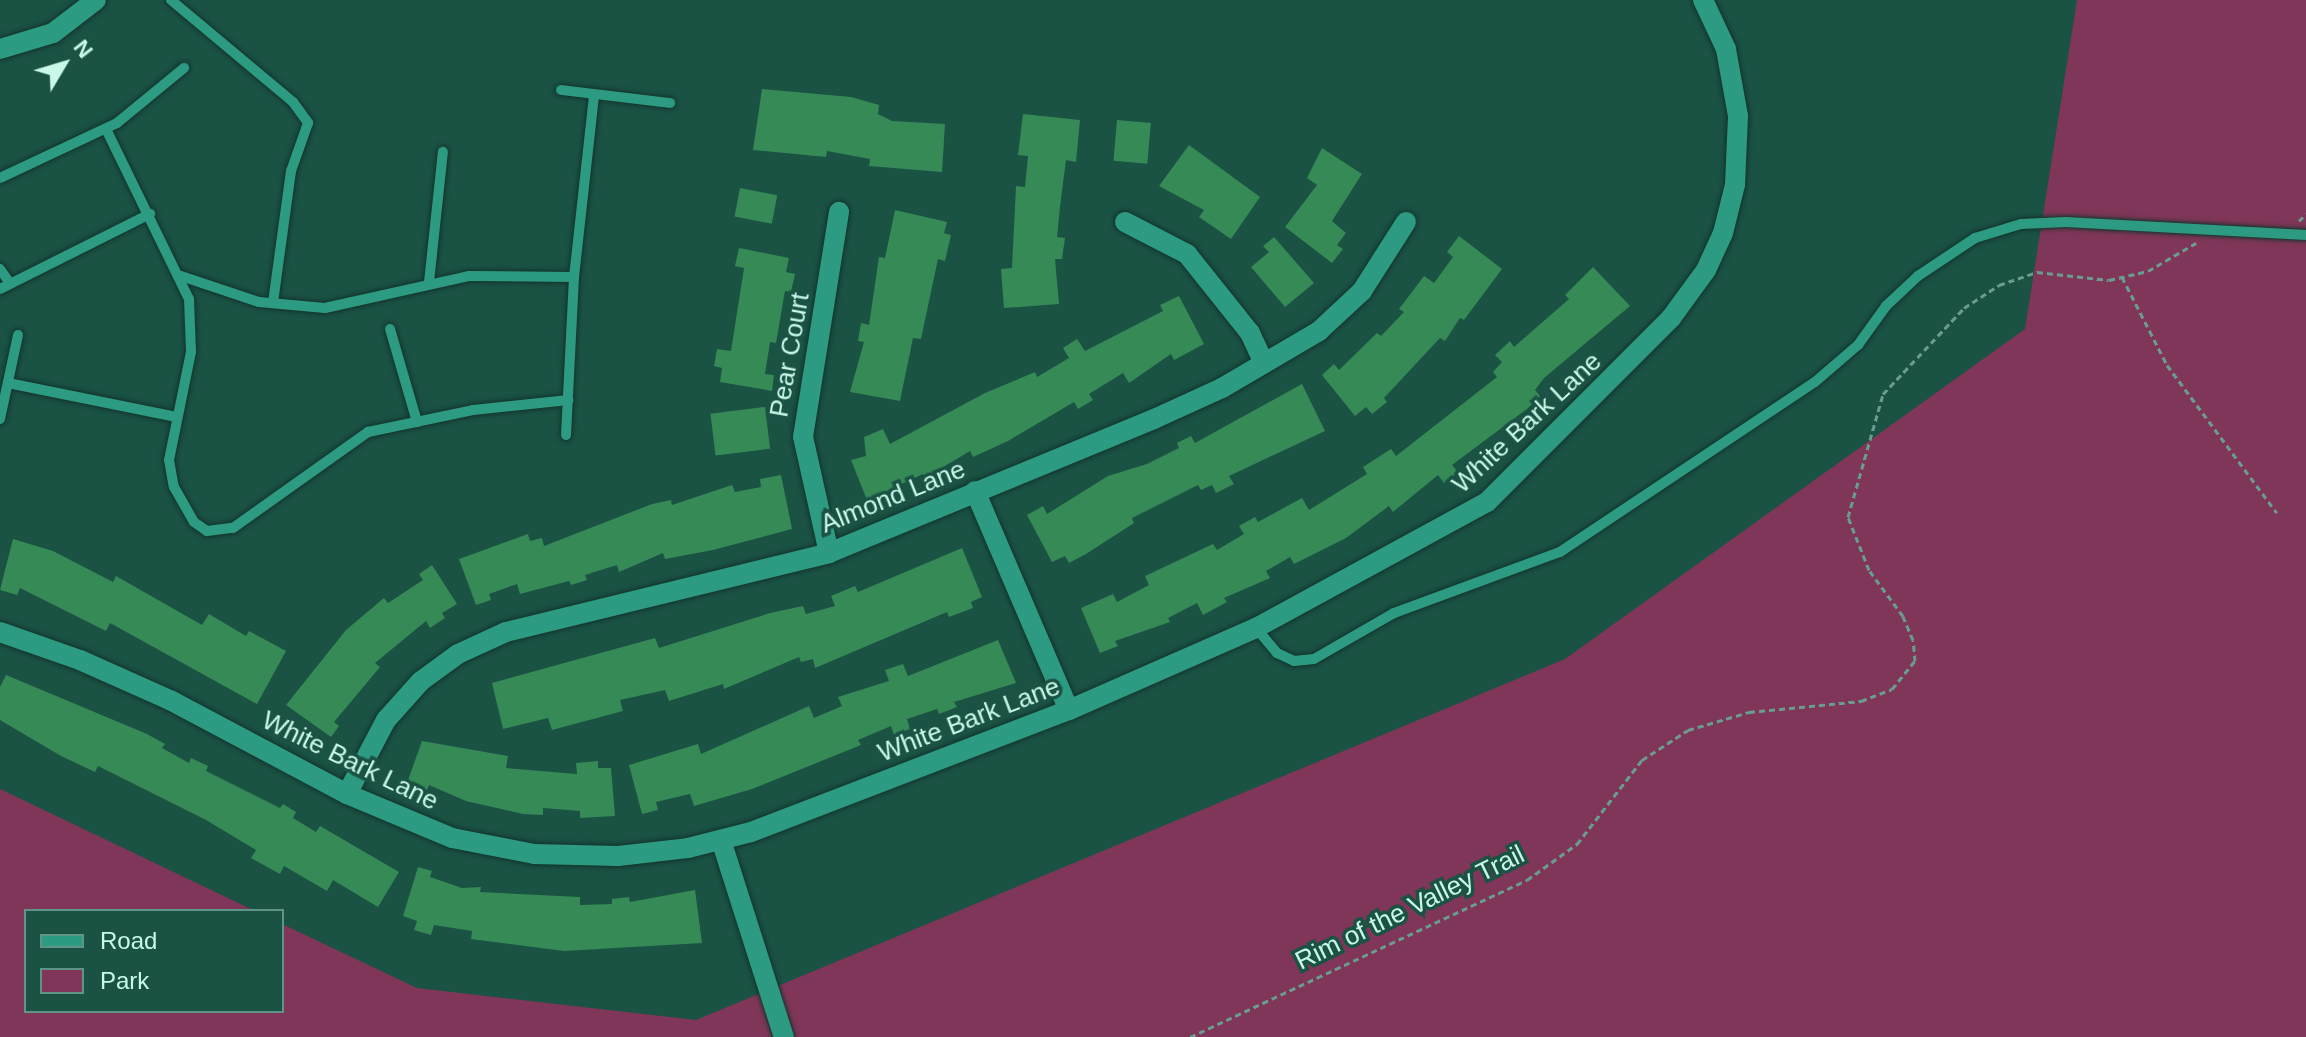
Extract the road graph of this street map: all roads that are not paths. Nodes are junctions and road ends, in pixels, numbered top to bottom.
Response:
1 (96, 0) edge
2 (171, 0) edge
3 (1703, 0) edge
4 (0, 49) edge
5 (184, 68) dead end
6 (561, 90) dead end
7 (594, 95) junction
8 (670, 103) dead end
9 (106, 129) junction
10 (443, 152) dead end
11 (0, 178) edge
12 (839, 212) dead end
13 (150, 214) junction
14 (1125, 222) dead end
15 (1406, 222) dead end
16 (2306, 235) edge
17 (0, 269) edge
18 (181, 276) junction
19 (574, 277) junction
20 (429, 282) junction
21 (5, 285) edge
22 (273, 303) junction
23 (390, 329) dead end
24 (18, 335) dead end
25 (1264, 363) junction
26 (8, 383) junction
27 (568, 400) junction
28 (177, 417) junction
29 (0, 419) edge
30 (417, 422) junction
31 (566, 435) dead end
32 (975, 491) junction
33 (829, 553) junction
34 (1256, 628) junction
35 (0, 632) edge
36 (1069, 710) junction
37 (347, 794) junction
38 (721, 840) junction
39 (784, 1037) edge

1 - 4 street
2 - 22 lane
3 - 34 street, White Bark Lane
5 - 9 lane
6 - 7 lane
7 - 8 lane
7 - 19 lane
9 - 11 lane
9 - 13 lane
10 - 20 lane
12 - 33 street, Pear Court
13 - 18 lane
13 - 21 lane
14 - 25 street
15 - 25 street, Almond Lane
16 - 34 lane
17 - 21 lane
18 - 22 lane
18 - 28 lane
19 - 20 lane
19 - 27 lane
20 - 22 lane
23 - 30 lane
24 - 26 lane
25 - 32 street, Almond Lane
26 - 28 lane
26 - 29 lane
27 - 30 lane
27 - 31 lane
28 - 30 lane
32 - 33 street, Almond Lane
32 - 36 street
33 - 37 street, Almond Lane
34 - 36 street, White Bark Lane
35 - 37 street, White Bark Lane
36 - 38 street, White Bark Lane
37 - 38 street, White Bark Lane
38 - 39 street

